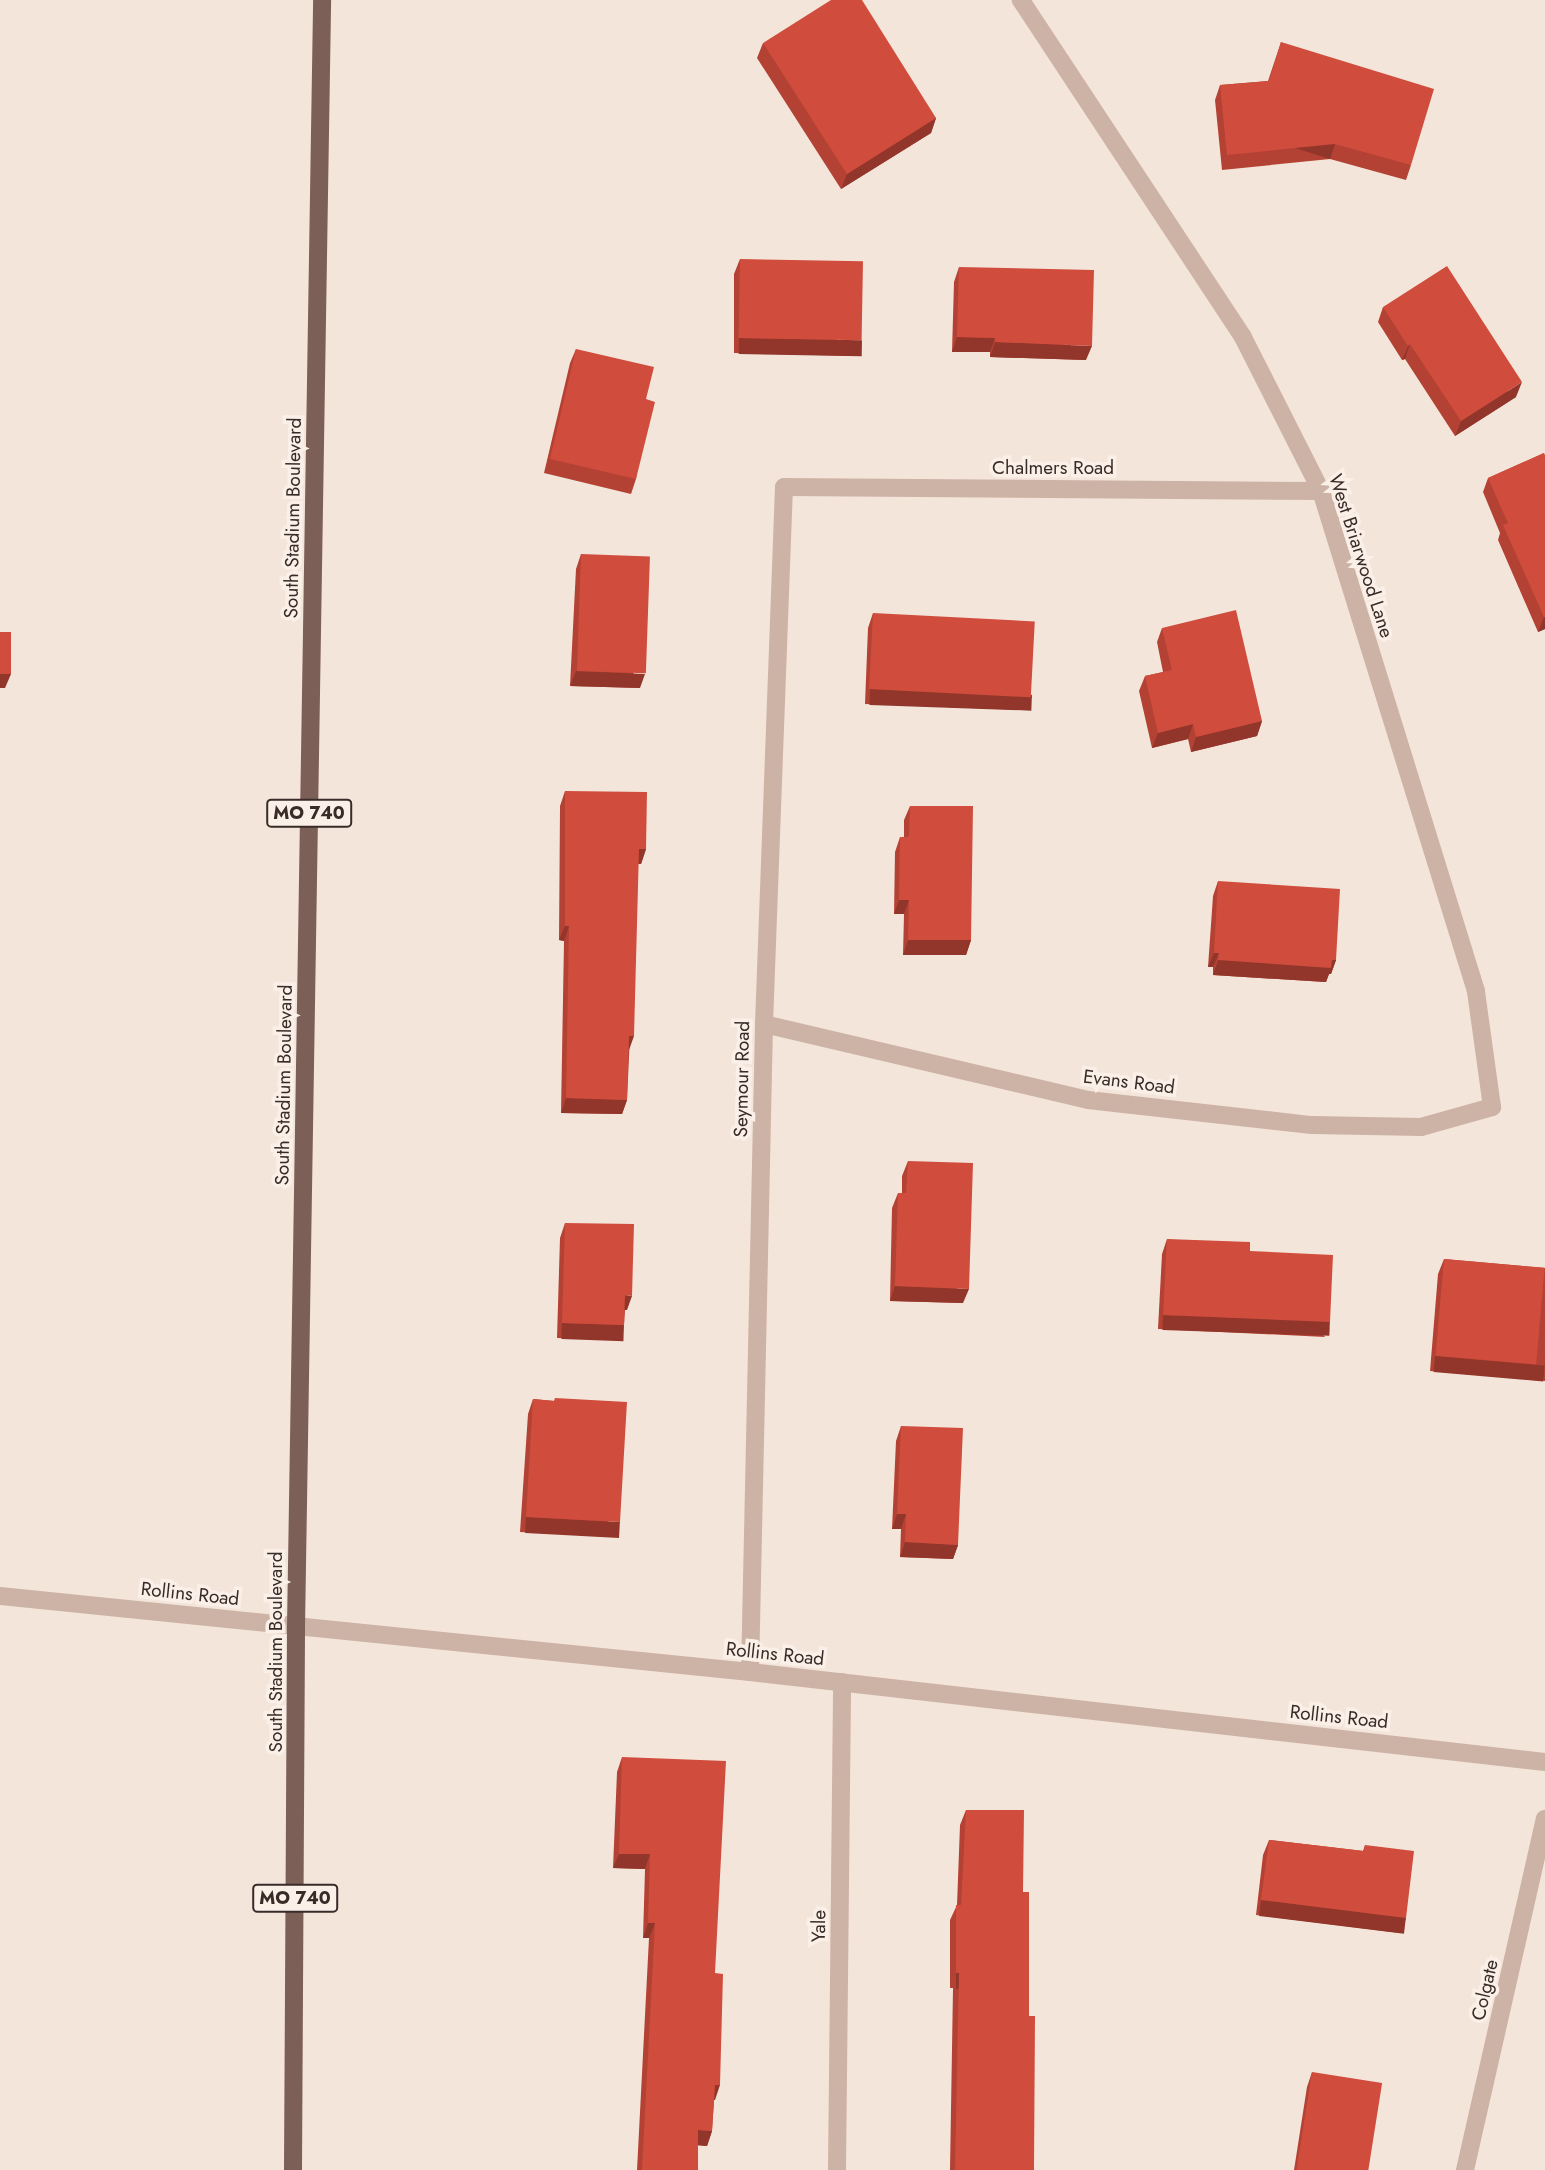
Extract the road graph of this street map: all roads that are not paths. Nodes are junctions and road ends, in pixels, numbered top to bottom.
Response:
1 (322, 0) edge
2 (1021, 0) edge
3 (784, 487) joint
4 (1321, 491) junction
5 (764, 1024) junction
6 (1492, 1107) joint
7 (0, 1595) edge
8 (296, 1627) junction
9 (750, 1672) junction
10 (842, 1682) junction
11 (1545, 1762) edge
12 (1545, 1819) edge
13 (293, 2170) edge
14 (837, 2170) edge
15 (1465, 2170) edge

1 - 8 main road, South Stadium Boulevard / MO 740
2 - 4 street, West Briarwood Lane
3 - 4 street, Chalmers Road
3 - 5 street, Seymour Road
4 - 6 street, West Briarwood Lane
5 - 6 street, Evans Road
5 - 9 street, Seymour Road
7 - 8 street, Rollins Road
8 - 9 street, Rollins Road
8 - 13 main road, South Stadium Boulevard / MO 740
9 - 10 street, Rollins Road
10 - 11 street, Rollins Road
10 - 14 street, Yale
12 - 15 street, Colgate

